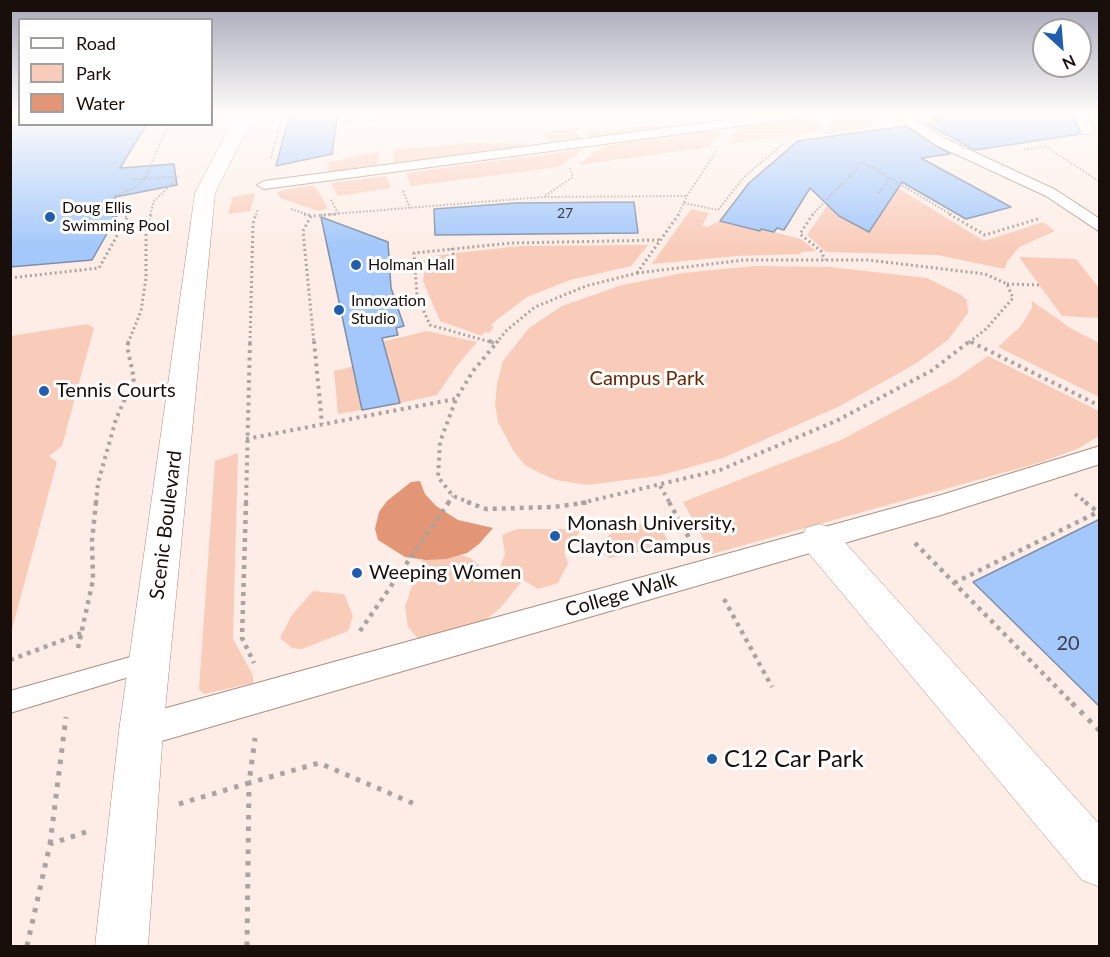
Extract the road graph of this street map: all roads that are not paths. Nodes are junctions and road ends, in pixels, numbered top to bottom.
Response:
1 (223, 158) edge
2 (494, 158) edge
3 (975, 158) edge
4 (263, 191) road end
5 (1100, 227) edge
6 (1100, 455) edge
7 (819, 539) junction
8 (149, 661) junction
9 (10, 702) edge
10 (141, 731) junction
11 (1100, 862) edge
12 (121, 946) edge

1 - 8 street, Scenic Boulevard
2 - 4 street
3 - 5 street
6 - 7 street, College Walk
7 - 10 street, College Walk
7 - 11 street
8 - 9 lane
8 - 10 street, Scenic Boulevard
10 - 12 street, Scenic Boulevard

